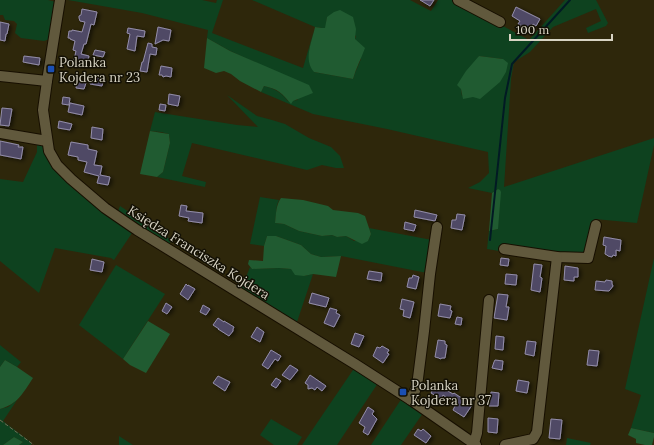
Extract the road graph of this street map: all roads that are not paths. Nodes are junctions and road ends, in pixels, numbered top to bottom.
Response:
1 (60, 0) edge
2 (458, 0) edge
3 (500, 22) dead end
4 (0, 76) edge
5 (47, 81) junction
6 (0, 132) edge
7 (47, 141) junction
8 (596, 224) dead end
9 (438, 226) dead end
10 (504, 249) dead end
11 (557, 257) junction
12 (489, 300) dead end
13 (411, 400) junction
14 (475, 444) edge
15 (505, 445) edge

1 - 5 street, Księdza Franciszka Kojdera
2 - 3 street
4 - 5 street
5 - 7 street, Księdza Franciszka Kojdera
6 - 7 street
7 - 13 street, Księdza Franciszka Kojdera
8 - 11 street
9 - 13 street
10 - 11 street
11 - 15 street
12 - 14 street
13 - 14 street, Księdza Franciszka Kojdera

